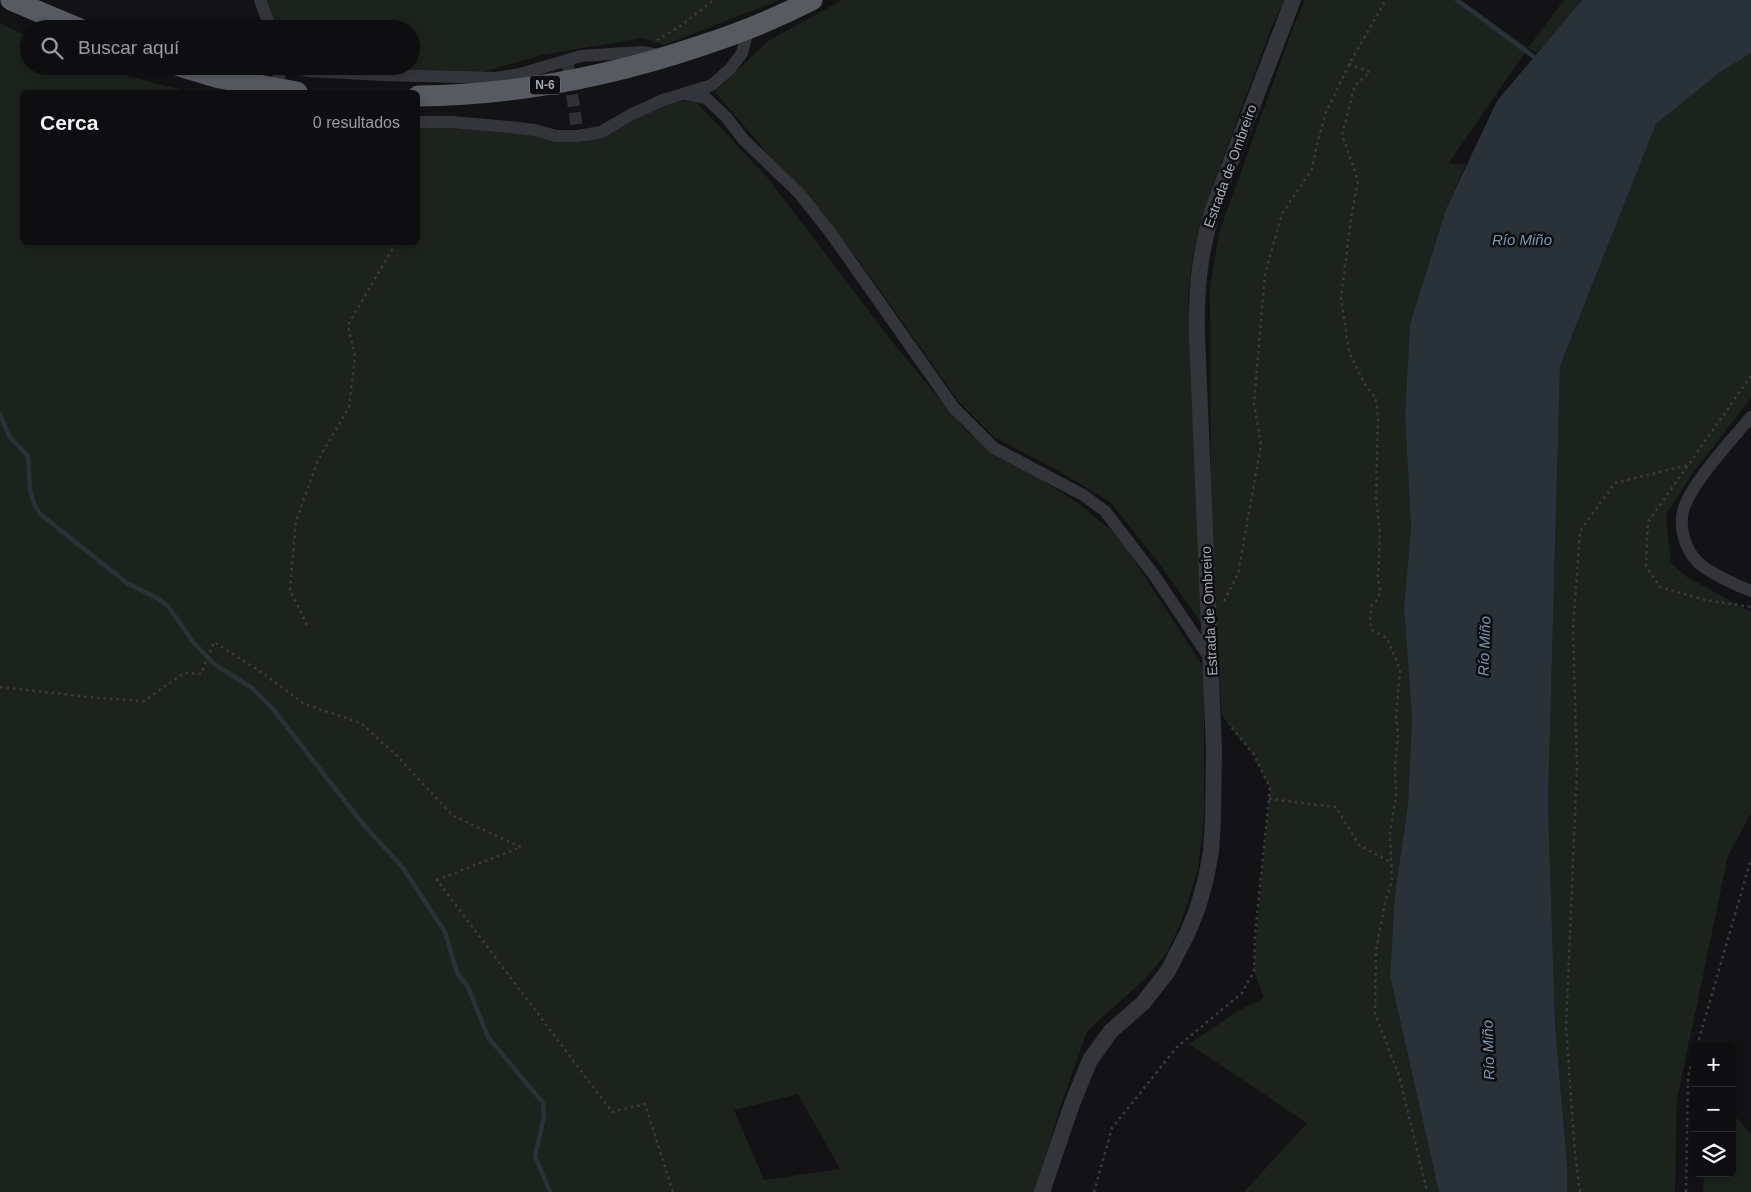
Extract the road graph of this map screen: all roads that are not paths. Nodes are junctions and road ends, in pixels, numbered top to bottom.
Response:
1 (11, 0) edge
2 (260, 0) edge
3 (812, 0) edge
4 (1293, 0) edge
5 (59, 20) edge
6 (268, 20) edge
7 (748, 30) junction
8 (669, 56) junction
9 (209, 75) edge
10 (279, 75) edge
11 (416, 75) edge
12 (275, 88) junction
13 (286, 90) edge
14 (686, 94) junction
15 (420, 96) edge
16 (420, 122) edge
17 (1751, 417) edge
18 (1751, 590) edge
19 (1211, 660) junction
20 (1042, 1192) edge

1 - 5 highway
2 - 6 street
3 - 7 highway, N-6
4 - 19 street, Estrada de Ombreiro
7 - 8 highway, N-6
7 - 14 street
8 - 11 street
8 - 15 highway, N-6
9 - 12 highway
10 - 12 street
12 - 13 highway
14 - 16 street
14 - 19 street
17 - 18 street
19 - 20 street, Estrada de Ombreiro

